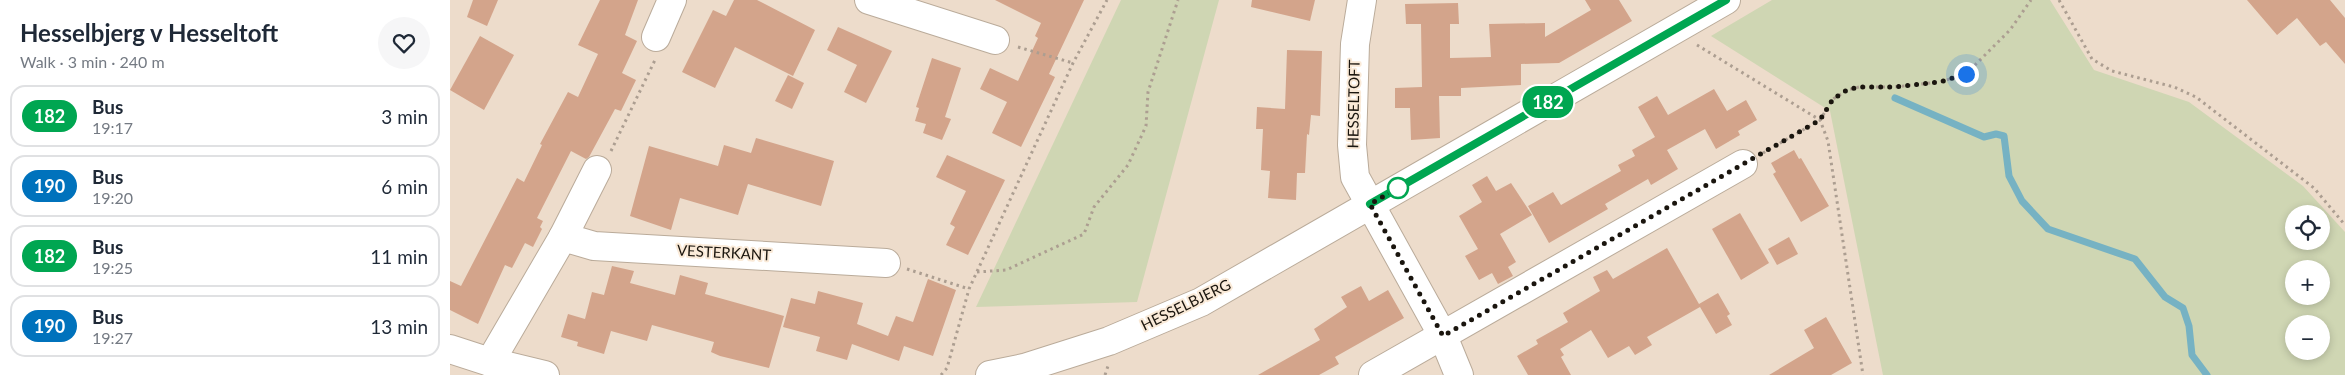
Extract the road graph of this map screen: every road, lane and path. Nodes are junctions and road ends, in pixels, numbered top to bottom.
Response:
1 (672, 0) edge
2 (869, 0) edge
3 (1107, 0) edge
4 (1178, 0) edge
5 (1362, 0) edge
6 (1726, 0) edge
7 (2031, 0) edge
8 (2059, 0) edge
9 (1679, 27) junction
10 (656, 37) joint
11 (996, 40) joint
12 (1073, 63) junction
13 (1820, 120) junction
14 (1743, 164) joint
15 (597, 170) joint
16 (1370, 204) junction
17 (2345, 225) edge
18 (563, 237) junction
19 (886, 263) joint
20 (976, 272) junction
21 (969, 289) junction
22 (1443, 336) junction
23 (450, 349) edge
24 (490, 362) junction
25 (545, 375) edge
26 (941, 375) edge
27 (990, 375) edge
28 (1373, 375) edge
29 (1459, 375) edge
30 (1863, 375) edge

1 - 10 street
2 - 11 street
3 - 12 path
4 - 20 path
5 - 16 street, HESSELTOFT
6 - 9 street, HESSELBJERG
7 - 13 path
8 - 17 path
9 - 13 path
9 - 16 street, HESSELBJERG
10 - 15 path
11 - 12 path
12 - 20 path
13 - 14 path
13 - 30 path
14 - 22 street
15 - 18 street
16 - 22 street, HESSELTOFT
16 - 27 street, HESSELBJERG
18 - 19 street, VESTERKANT
18 - 24 street
19 - 21 path
20 - 21 path
21 - 26 path
22 - 28 street
22 - 29 street, HESSELTOFT
23 - 24 street
24 - 25 street

